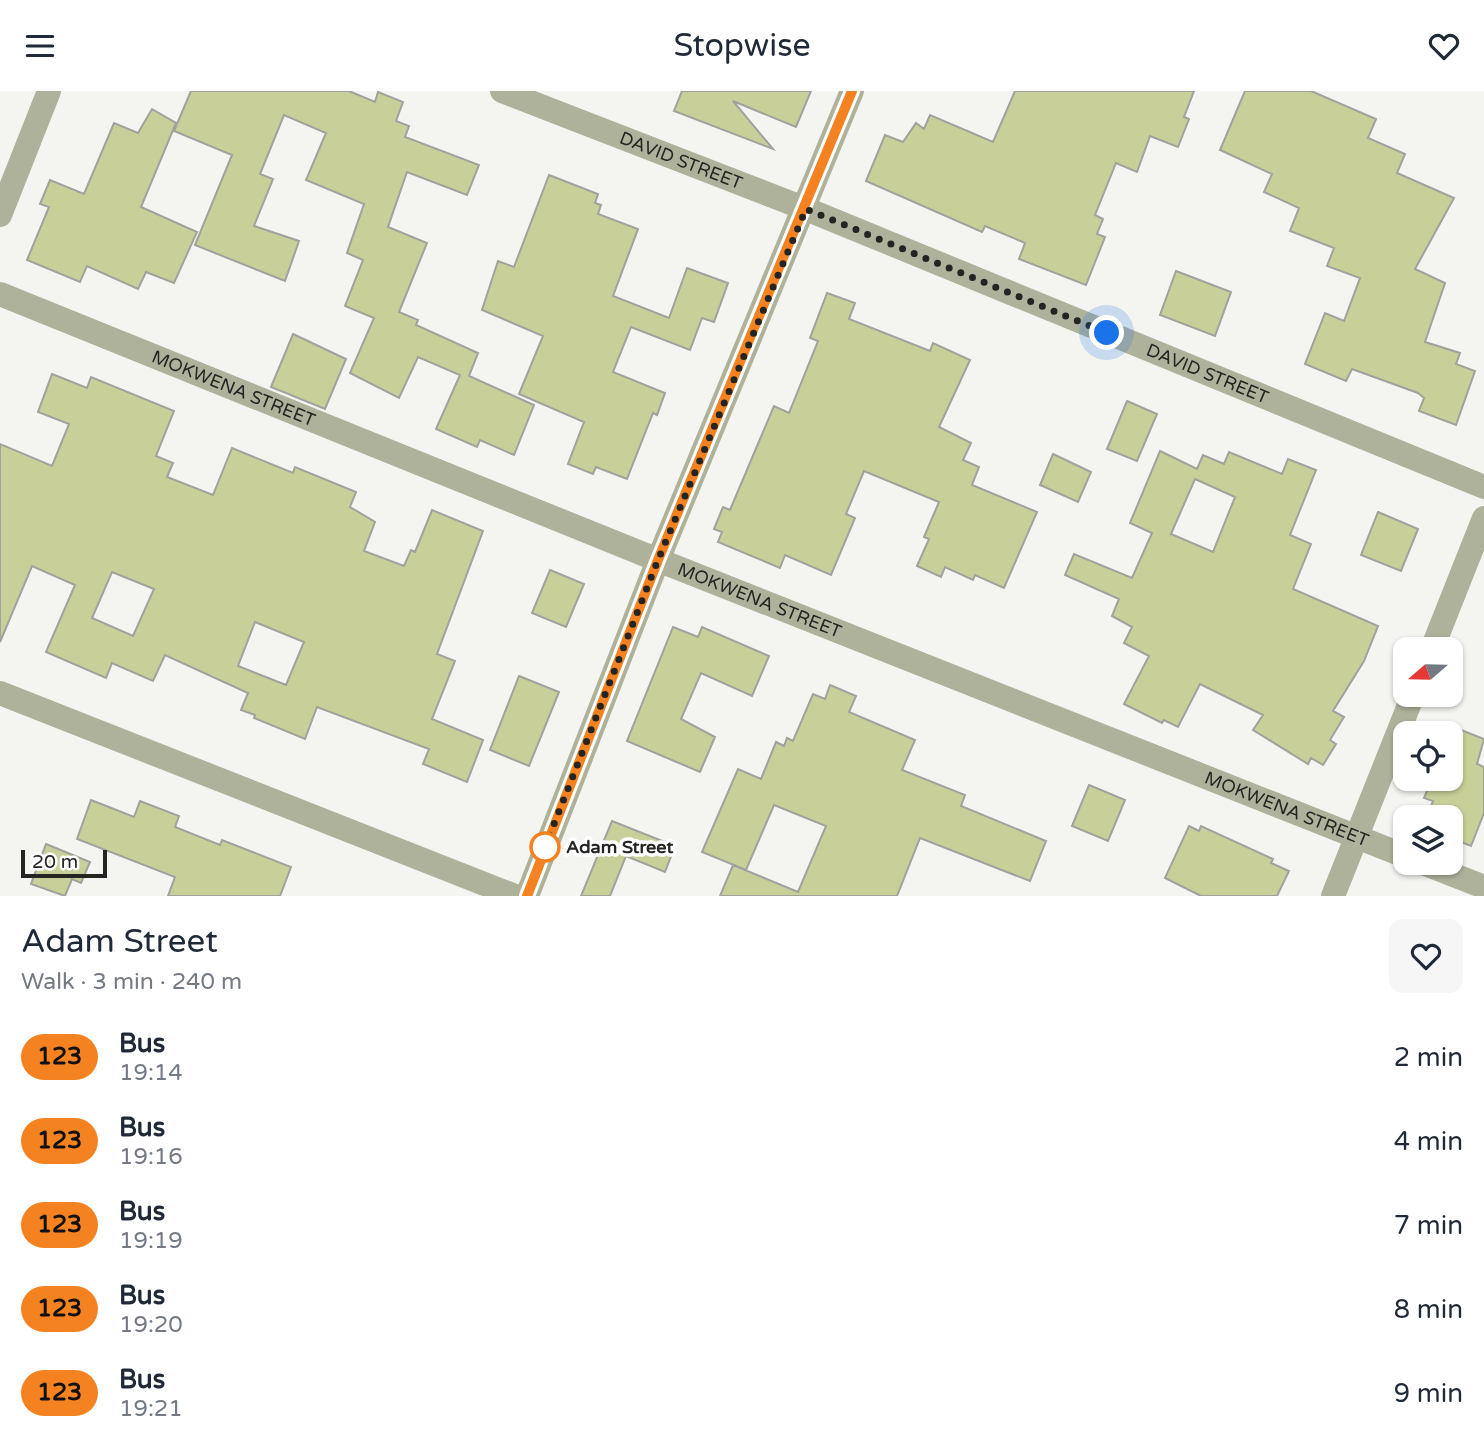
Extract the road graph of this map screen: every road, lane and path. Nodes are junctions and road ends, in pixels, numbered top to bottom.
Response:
1 (49, 91) edge
2 (502, 91) edge
3 (852, 91) edge
4 (806, 209) junction
5 (0, 215) edge
6 (0, 294) edge
7 (1484, 487) edge
8 (1484, 518) edge
9 (658, 560) junction
10 (1437, 637) edge
11 (0, 693) edge
12 (1408, 707) edge
13 (1357, 837) junction
14 (1393, 851) edge
15 (1454, 875) edge
16 (1484, 887) edge
17 (515, 896) edge
18 (527, 896) edge
19 (1333, 896) edge

1 - 5 street
2 - 4 street, DAVID STREET
3 - 4 street
4 - 7 street, DAVID STREET
4 - 9 street
6 - 9 street, MOKWENA STREET
8 - 10 street
9 - 13 street, MOKWENA STREET
9 - 18 street
11 - 17 street
12 - 13 street
13 - 14 street, MOKWENA STREET
13 - 19 street
15 - 16 street

